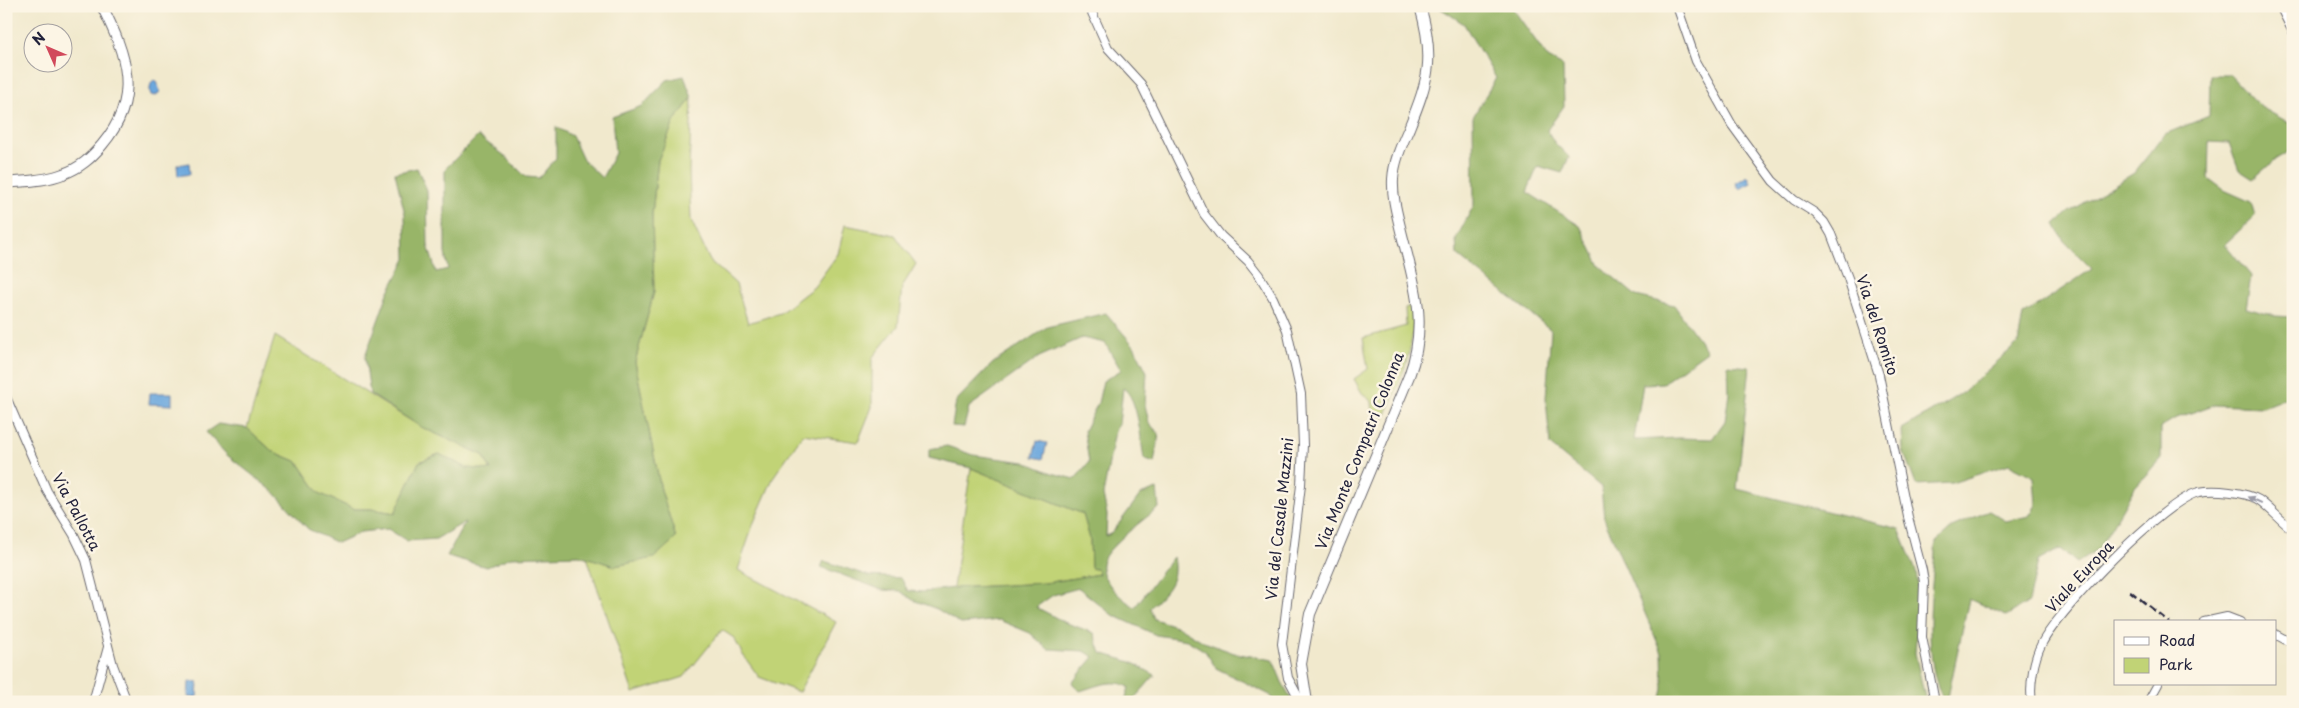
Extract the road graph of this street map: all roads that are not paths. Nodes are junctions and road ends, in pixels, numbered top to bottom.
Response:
1 (102, 6) edge
2 (1089, 6) edge
3 (1420, 6) edge
4 (1677, 6) edge
5 (2280, 6) edge
6 (2293, 32) edge
7 (6, 184) edge
8 (6, 397) edge
9 (2293, 530) edge
10 (2216, 620) edge
11 (2234, 620) edge
12 (2276, 635) edge
13 (2293, 644) edge
14 (108, 647) junction
15 (2157, 686) edge
16 (92, 702) edge
17 (127, 702) edge
18 (1301, 702) edge
19 (1307, 702) edge
20 (1935, 702) edge
21 (2032, 702) edge
22 (2148, 702) edge

1 - 7 street
2 - 18 street, Via del Casale Mazzini
3 - 19 street, Via Monte Compatri Colonna
4 - 20 street, Via del Romito
5 - 6 street
8 - 14 street, Via Pallotta
9 -> 21 street, Viale Europa
10 - 11 street
12 - 13 street
14 - 16 street
14 - 17 street, Via Pallotta
15 - 22 street

